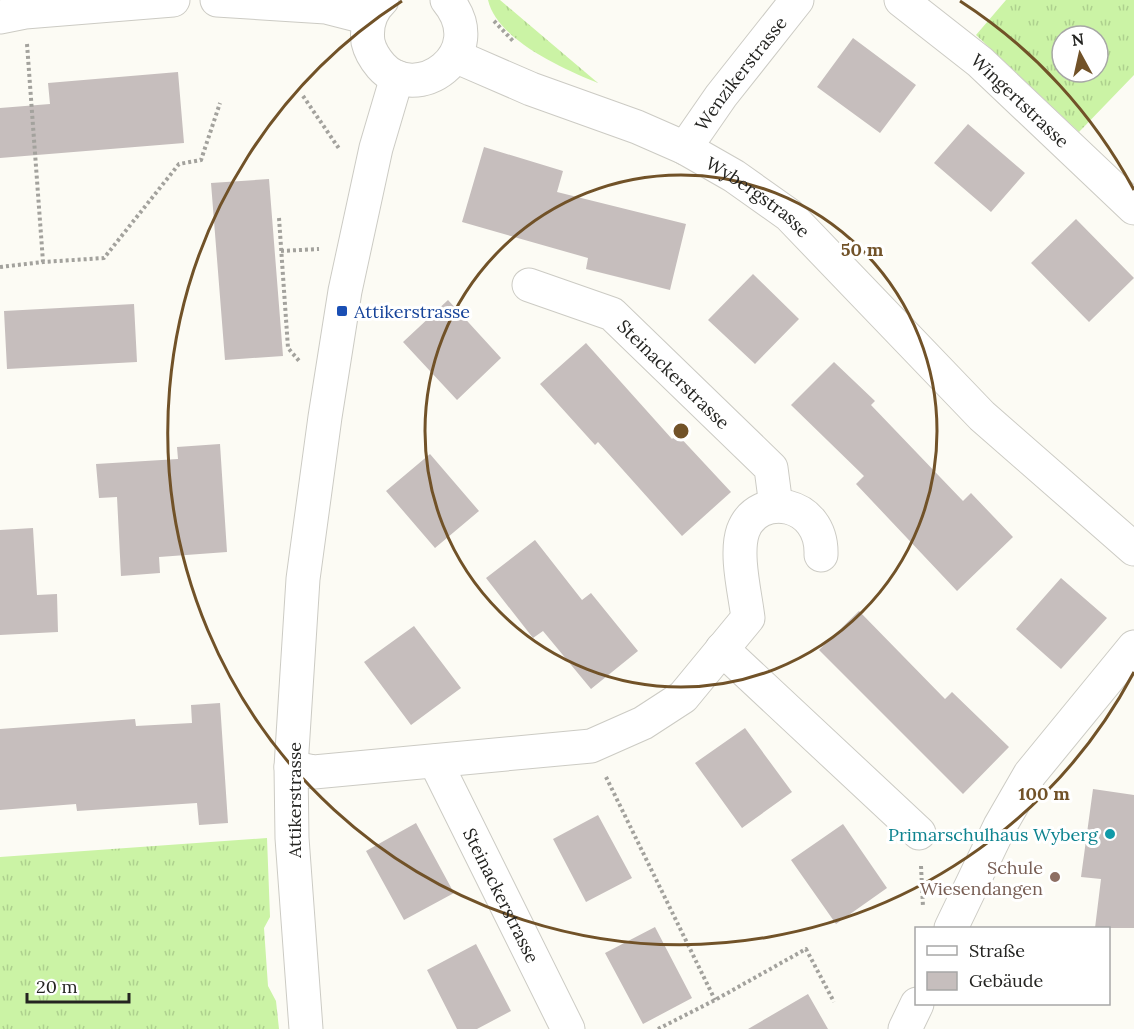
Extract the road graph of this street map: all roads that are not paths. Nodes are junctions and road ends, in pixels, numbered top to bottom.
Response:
1 (173, 0) edge
2 (217, 0) edge
3 (447, 0) edge
4 (797, 0) edge
5 (901, 0) edge
6 (376, 9) edge
7 (13, 14) edge
8 (455, 56) junction
9 (397, 77) junction
10 (685, 148) junction
11 (1134, 208) edge
12 (529, 285) dead end
13 (776, 506) junction
14 (1134, 549) edge
15 (821, 555) dead end
16 (1134, 647) edge
17 (722, 649) junction
18 (435, 761) junction
19 (291, 767) junction
20 (919, 833) road end
21 (937, 923) edge
22 (917, 1005) edge
23 (306, 1029) edge
24 (568, 1029) edge
25 (905, 1029) edge

1 - 7 street
2 - 6 street
3 - 8 street
4 - 10 street, Wenzikerstrasse
5 - 11 street, Wingertstrasse
6 - 9 street
8 - 9 street
8 - 10 street, Wybergstrasse
9 - 19 street, Attikerstrasse
10 - 14 street, Wybergstrasse
12 - 13 street, Steinackerstrasse
13 - 15 street
13 - 17 street
16 - 21 street
17 - 18 street
17 - 20 street
18 - 19 street
18 - 24 street, Steinackerstrasse
19 - 23 street, Attikerstrasse
22 - 25 street

